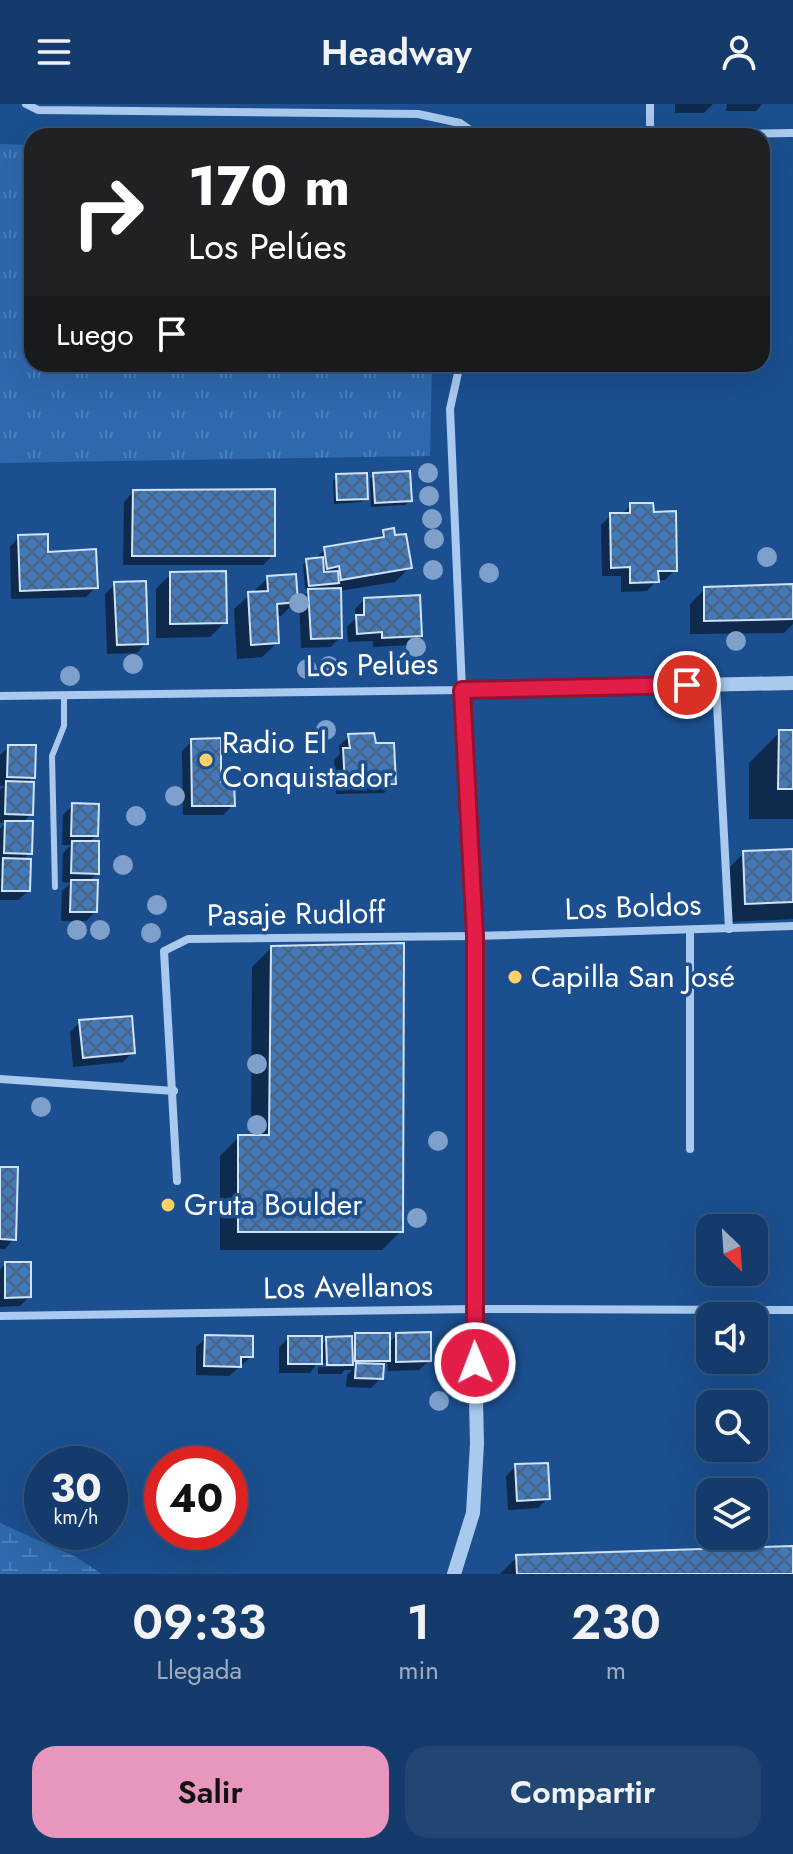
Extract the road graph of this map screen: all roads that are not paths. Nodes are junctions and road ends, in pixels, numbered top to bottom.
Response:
1 (26, 104) edge
2 (650, 104) edge
3 (467, 128) edge
4 (650, 128) edge
5 (770, 133) edge
6 (793, 133) edge
7 (458, 372) edge
8 (793, 683) edge
9 (716, 685) junction
10 (462, 690) junction
11 (64, 695) junction
12 (0, 696) edge
13 (55, 887) dead end
14 (793, 926) edge
15 (729, 929) junction
16 (690, 930) junction
17 (475, 936) junction
18 (0, 1079) edge
19 (174, 1091) junction
20 (690, 1149) dead end
21 (177, 1181) dead end
22 (474, 1309) junction
23 (793, 1310) edge
24 (0, 1316) edge
25 (454, 1574) edge

1 - 3 street
2 - 4 street
5 - 6 street
7 - 10 street
8 - 9 street, Los Pelúes
9 - 10 street, Los Pelúes
9 - 15 street
10 - 11 street, Los Pelúes
10 - 17 street
11 - 12 street, Los Pelúes
11 - 13 lane
14 - 15 street, Los Boldos
15 - 16 street, Los Boldos
16 - 17 street, Los Boldos
16 - 20 street
17 - 19 street, Pasaje Rudloff
17 - 22 street
18 - 19 street
19 - 21 street, Pasaje Rudloff
22 - 23 street, Los Avellanos
22 - 24 street, Los Avellanos
22 - 25 street

